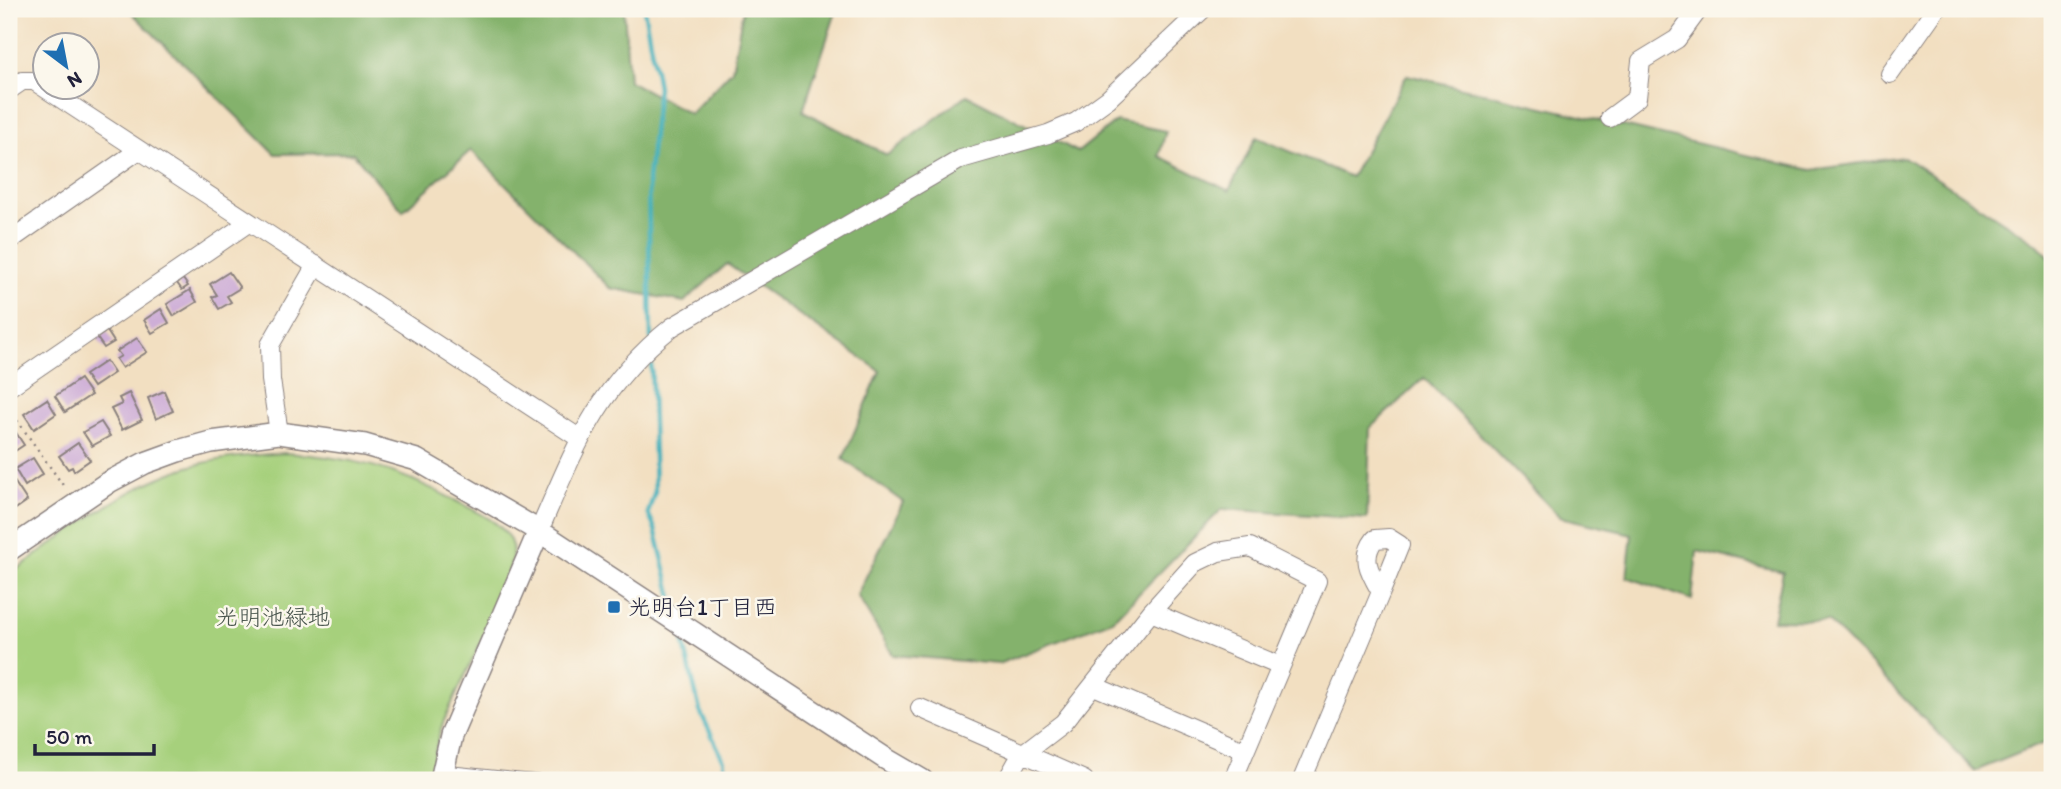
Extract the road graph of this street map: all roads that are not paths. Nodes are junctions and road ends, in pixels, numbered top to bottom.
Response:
1 (1203, 9) edge
2 (1699, 9) edge
3 (1936, 9) edge
4 (1890, 74) dead end
5 (9, 90) edge
6 (1610, 118) dead end
7 (139, 150) junction
8 (248, 223) junction
9 (9, 240) edge
10 (316, 264) junction
11 (9, 387) edge
12 (279, 433) junction
13 (579, 438) junction
14 (539, 531) junction
15 (9, 550) edge
16 (1381, 592) dead end
17 (1151, 612) junction
18 (1280, 666) junction
19 (1094, 686) junction
20 (920, 708) dead end
21 (1244, 750) junction
22 (1021, 755) junction
23 (442, 775) edge
24 (538, 780) edge
25 (922, 780) edge
26 (1007, 780) edge
27 (1084, 780) edge
28 (1233, 780) edge
29 (1302, 780) edge

1 - 13 street
2 - 6 street
3 - 4 street
5 - 7 street
7 - 8 street
7 - 9 street
8 - 10 street
8 - 11 street
10 - 12 street
10 - 13 street
12 - 14 street
12 - 15 street
13 - 14 street
14 - 23 street
14 - 25 street
16 - 29 street
17 - 18 street
17 - 18 street
17 - 19 street
18 - 21 street
19 - 21 street
19 - 22 street
20 - 22 street
21 - 28 street
22 - 26 street
22 - 27 street
23 - 24 lane

